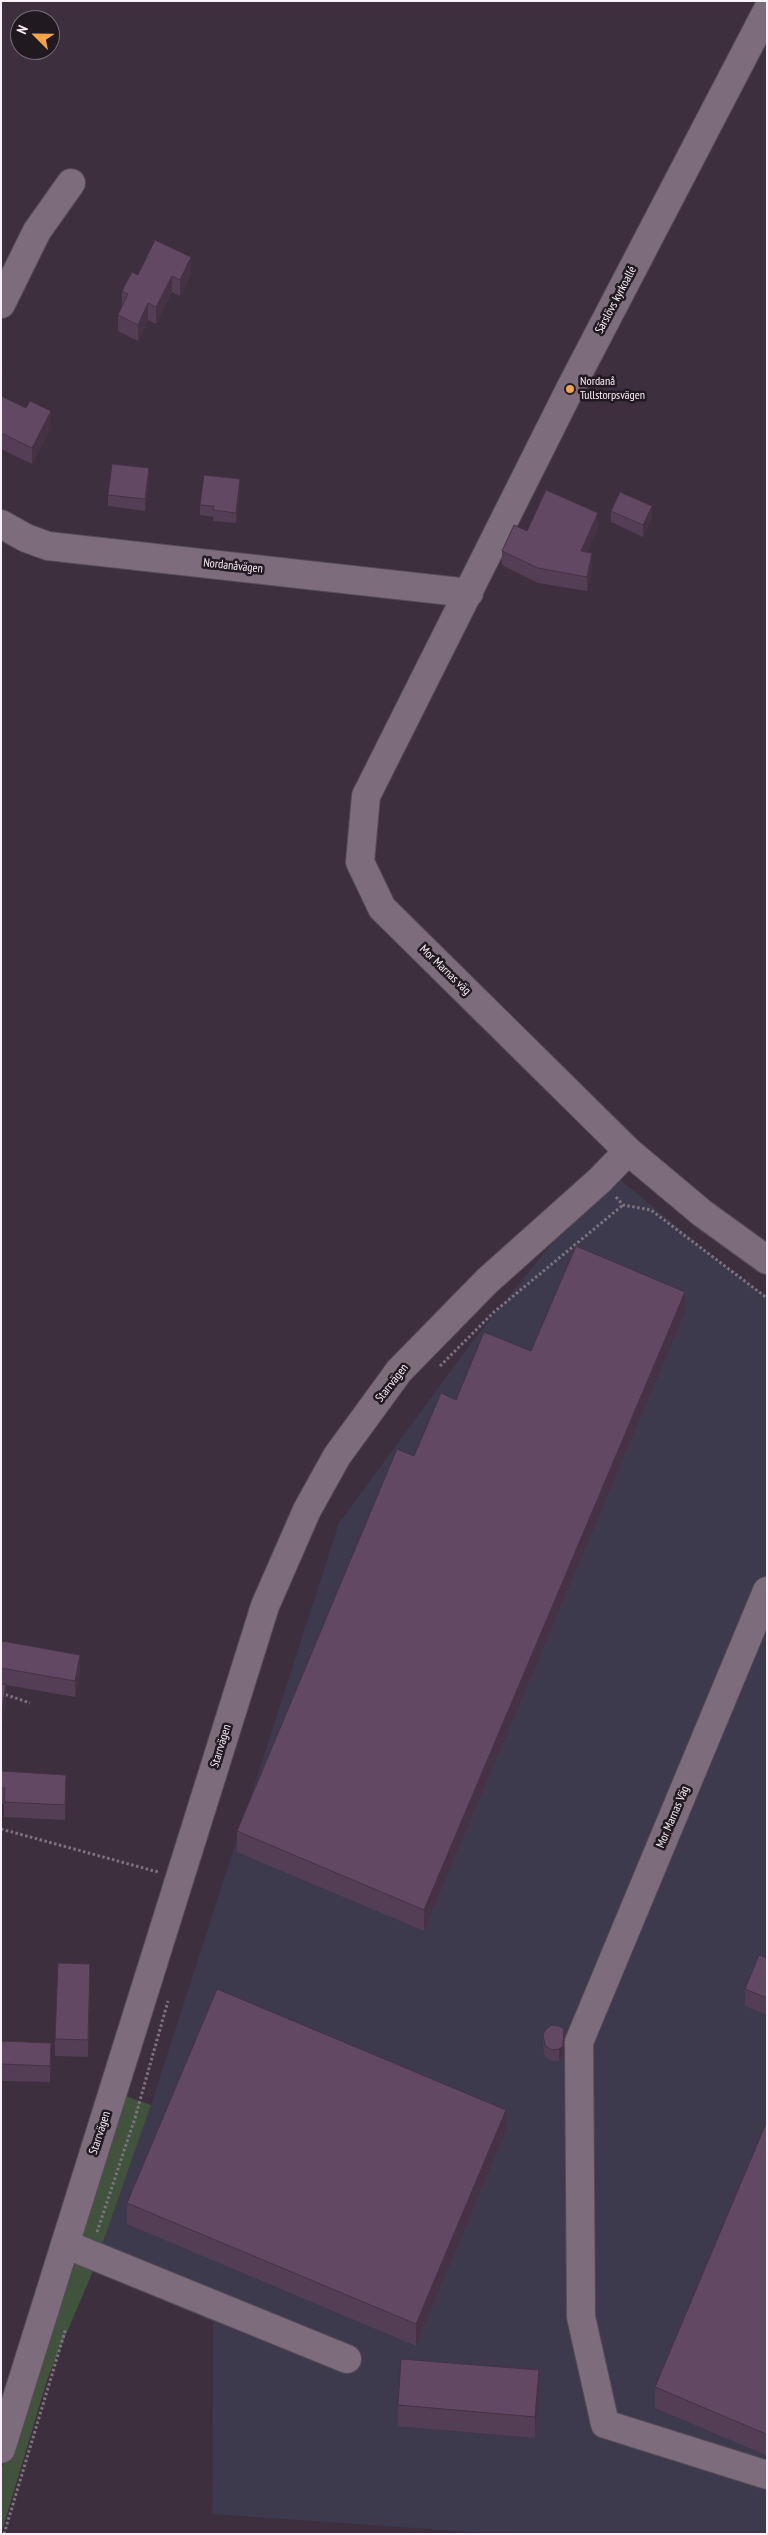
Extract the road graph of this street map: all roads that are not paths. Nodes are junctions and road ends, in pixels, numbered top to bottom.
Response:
1 (767, 10) edge
2 (71, 183) dead end
3 (1, 304) edge
4 (1, 524) edge
5 (469, 593) junction
6 (628, 1150) junction
7 (767, 1260) edge
8 (767, 1591) edge
9 (65, 2244) junction
10 (346, 2359) dead end
11 (1, 2449) edge
12 (767, 2475) edge

1 - 5 street, Särslövs kyrkoallé
2 - 3 street
4 - 5 street, Nordanåvägen
5 - 6 street, Mor Marnas väg
6 - 7 street, Mor Marnas väg
6 - 9 street, Starrvägen
8 - 12 street, Mor Marnas Väg
9 - 10 street
9 - 11 street, Starrvägen

